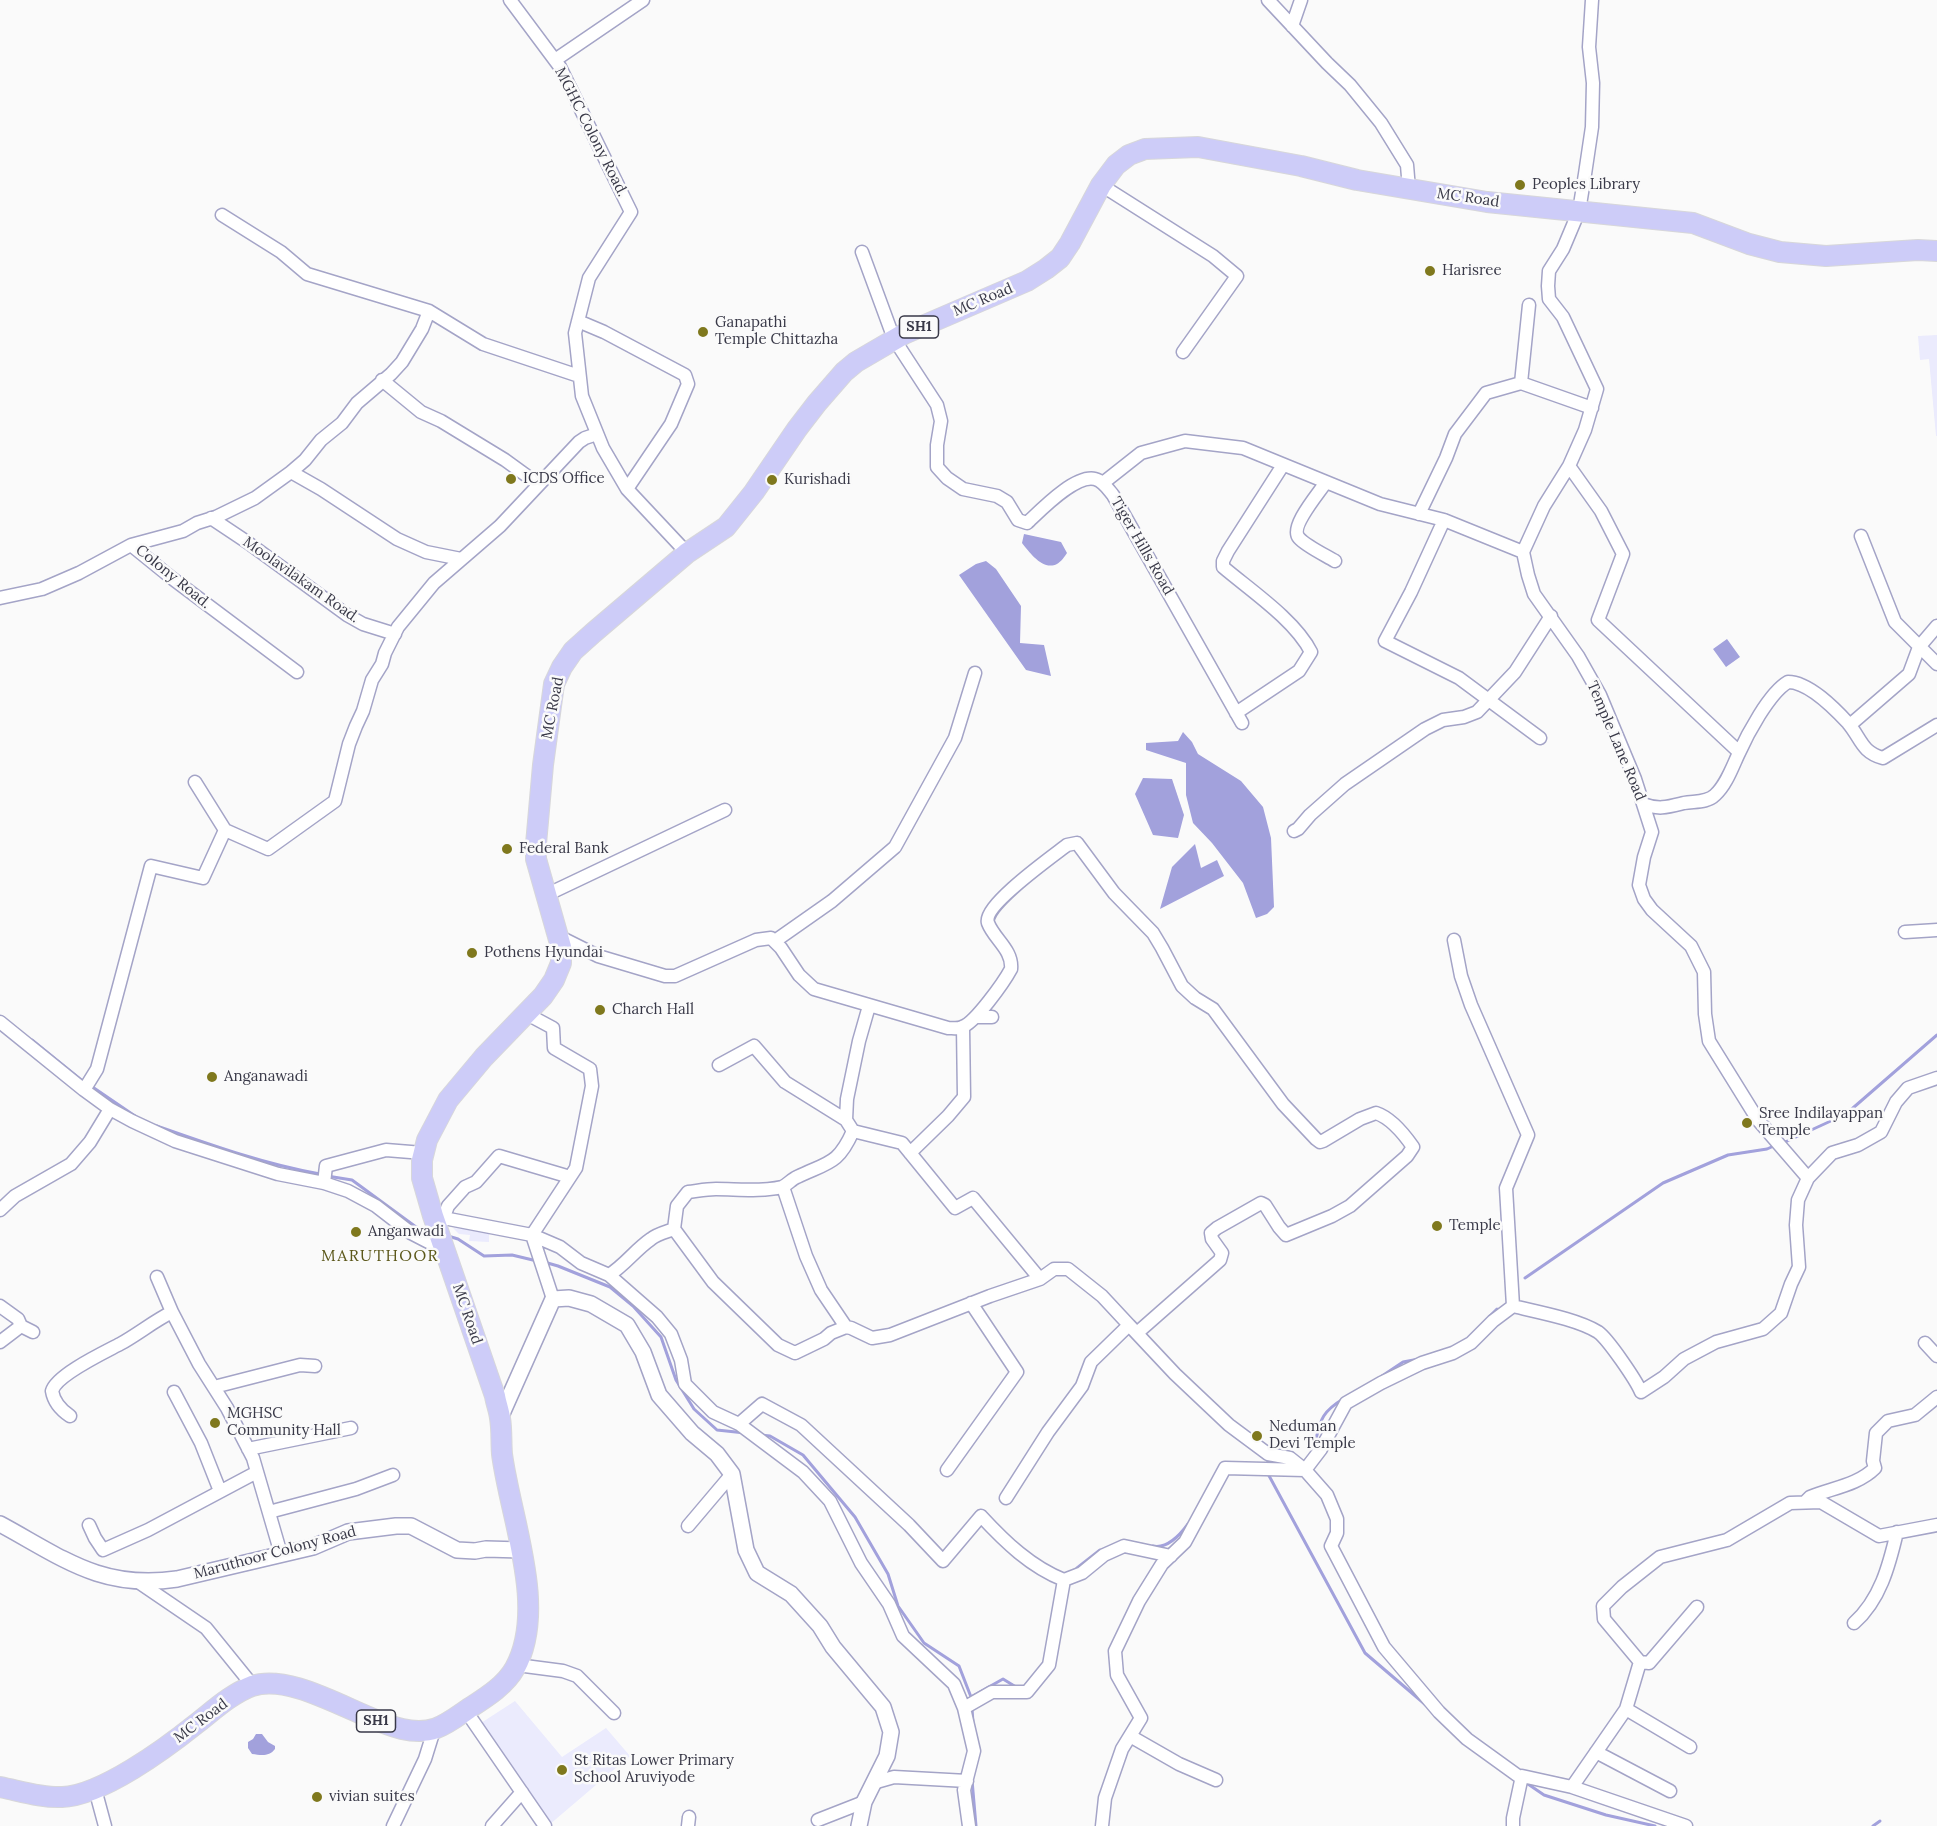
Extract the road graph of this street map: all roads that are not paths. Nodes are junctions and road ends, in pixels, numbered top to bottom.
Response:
1 (510, 0) edge
2 (643, 0) edge
3 (1268, 0) edge
4 (1301, 0) edge
5 (1592, 0) edge
6 (1292, 26) junction
7 (555, 60) junction
8 (1101, 185) junction
9 (1409, 189) junction
10 (1579, 211) junction
11 (222, 215) dead end
12 (1937, 251) edge
13 (862, 252) dead end
14 (1529, 305) dead end
15 (429, 311) junction
16 (578, 321) junction
17 (894, 339) junction
18 (1183, 352) dead end
19 (579, 376) junction
20 (382, 380) junction
21 (1521, 383) junction
22 (1592, 408) junction
23 (597, 435) junction
24 (1283, 465) junction
25 (1569, 466) junction
26 (291, 472) junction
27 (1326, 482) junction
28 (1103, 483) junction
29 (538, 484) junction
30 (627, 489) junction
31 (1419, 514) junction
32 (211, 518) junction
33 (1444, 520) junction
34 (1861, 536) dead end
35 (131, 545) junction
36 (1523, 552) junction
37 (687, 553) junction
38 (461, 559) junction
39 (1335, 561) dead end
40 (0, 597) edge
41 (1551, 616) junction
42 (1937, 626) edge
43 (395, 634) junction
44 (1919, 647) junction
45 (1937, 664) edge
46 (297, 672) dead end
47 (975, 673) dead end
48 (1488, 701) junction
49 (1937, 724) edge
50 (1850, 725) junction
51 (1540, 738) dead end
52 (1739, 752) junction
53 (195, 782) dead end
54 (1643, 804) junction
55 (726, 810) dead end
56 (225, 830) junction
57 (1294, 831) dead end
58 (546, 895) junction
59 (1937, 930) edge
60 (1905, 932) dead end
61 (558, 936) junction
62 (1454, 940) dead end
63 (775, 941) junction
64 (869, 1006) junction
65 (525, 1012) junction
66 (976, 1017) junction
67 (992, 1017) dead end
68 (0, 1022) edge
69 (963, 1027) junction
70 (719, 1065) dead end
71 (1937, 1078) edge
72 (84, 1090) junction
73 (110, 1109) junction
74 (846, 1120) junction
75 (853, 1131) junction
76 (423, 1153) junction
77 (910, 1153) junction
78 (570, 1177) junction
79 (1808, 1178) junction
80 (324, 1183) junction
81 (783, 1186) junction
82 (0, 1210) edge
83 (439, 1217) junction
84 (674, 1229) junction
85 (531, 1235) junction
86 (442, 1249) junction
87 (609, 1275) junction
88 (158, 1277) dead end
89 (1040, 1279) junction
90 (553, 1299) junction
91 (971, 1303) junction
92 (0, 1306) edge
93 (1513, 1306) junction
94 (172, 1312) junction
95 (21, 1326) junction
96 (846, 1327) junction
97 (1133, 1329) junction
98 (33, 1332) dead end
99 (0, 1342) edge
100 (1925, 1343) dead end
101 (1937, 1356) edge
102 (315, 1366) dead end
103 (214, 1387) junction
104 (174, 1392) dead end
105 (1937, 1397) edge
106 (70, 1416) dead end
107 (500, 1418) junction
108 (739, 1424) junction
109 (351, 1428) dead end
110 (248, 1449) junction
111 (947, 1470) dead end
112 (1305, 1470) junction
113 (257, 1472) junction
114 (393, 1474) dead end
115 (732, 1474) junction
116 (220, 1491) junction
117 (1006, 1498) dead end
118 (1804, 1503) junction
119 (269, 1512) junction
120 (0, 1524) edge
121 (89, 1525) dead end
122 (1937, 1525) edge
123 (688, 1526) dead end
124 (1898, 1532) junction
125 (521, 1550) junction
126 (281, 1554) junction
127 (1171, 1556) junction
128 (137, 1581) junction
129 (1064, 1581) junction
130 (1697, 1607) dead end
131 (1854, 1623) dead end
132 (1640, 1662) junction
133 (517, 1665) junction
134 (253, 1686) junction
135 (964, 1708) junction
136 (1626, 1709) junction
137 (466, 1710) junction
138 (614, 1713) dead end
139 (434, 1730) junction
140 (1130, 1736) junction
141 (1690, 1747) dead end
142 (1596, 1752) junction
143 (1216, 1780) dead end
144 (1521, 1780) junction
145 (967, 1781) junction
146 (873, 1783) junction
147 (0, 1787) edge
148 (1572, 1787) junction
149 (94, 1789) junction
150 (1670, 1791) dead end
151 (522, 1792) junction
152 (864, 1802) junction
153 (818, 1820) dead end
154 (395, 1825) edge
155 (105, 1826) edge
156 (492, 1826) edge
157 (545, 1826) edge
158 (859, 1826) edge
159 (969, 1826) edge
160 (1102, 1826) edge
161 (1513, 1826) edge
162 (1686, 1826) edge

1 - 7 street, MGHC Colony Road.
2 - 7 street
3 - 6 street
4 - 6 street
5 - 10 street
6 - 9 street
7 - 16 street, MGHC Colony Road.
8 - 9 main road, MC Road / SH1
8 - 17 main road, MC Road / SH1
8 - 18 street
9 - 10 main road, MC Road / SH1
10 - 12 main road, MC Road / SH1
10 - 22 street
11 - 15 street
13 - 17 street
14 - 21 street
15 - 19 street
15 - 20 street, Colony Road.
16 - 19 street, MGHC Colony Road.
16 - 30 street
17 - 28 street, Tiger Hills Road
17 - 37 main road, MC Road / SH1
19 - 23 street, MGHC Colony Road.
20 - 26 street, Colony Road.
20 - 29 street
21 - 22 street
21 - 31 street
22 - 25 street
23 - 29 street
23 - 30 street, MGHC Colony Road.
24 - 27 street
24 - 28 street
24 - 28 street, Tiger Hills Road
25 - 36 street
25 - 52 street
26 - 32 street, Colony Road.
26 - 38 street
27 - 31 street
27 - 39 street
29 - 38 street
30 - 37 street, MGHC Colony Road.
31 - 33 street
32 - 35 street, Colony Road.
32 - 43 street, Moolavilakam Road.
33 - 36 street
33 - 48 street
34 - 44 street
35 - 40 street
35 - 46 street, Colony Road.
36 - 41 street, Temple Lane Road
37 - 58 main road, MC Road / SH1
38 - 43 street
41 - 48 street
41 - 54 street, Temple Lane Road
42 - 44 street
43 - 56 street
44 - 45 street
44 - 50 street
47 - 63 street
48 - 51 street
48 - 57 street
49 - 50 street
50 - 52 street
52 - 54 street
53 - 56 street
54 - 79 street, Temple Lane Road
55 - 58 street
56 - 72 street
58 - 61 main road, MC Road / SH1
59 - 60 street
61 - 63 street
61 - 65 main road, MC Road / SH1
62 - 93 street
63 - 64 street
64 - 69 street
64 - 74 street
65 - 76 main road, MC Road / SH1
65 - 78 street
66 - 67 street
66 - 69 street
66 - 97 street
68 - 72 street
69 - 77 street
70 - 74 street
71 - 79 street
72 - 73 street
73 - 80 street
73 - 82 street
74 - 75 street
75 - 77 street
75 - 81 street
76 - 80 street
76 - 83 main road, MC Road / SH1
77 - 89 street
78 - 83 street
78 - 85 street
79 - 93 street
80 - 86 street
81 - 84 street
81 - 96 street
83 - 85 street
83 - 86 main road, MC Road / SH1
84 - 87 street
84 - 96 street
85 - 87 street
85 - 90 street
86 - 107 main road, MC Road / SH1
87 - 108 street
88 - 94 street
89 - 91 street
89 - 97 street
90 - 107 street
90 - 115 street
91 - 96 street
91 - 111 street
92 - 95 street
93 - 112 street
94 - 103 street
94 - 106 street
95 - 98 street
95 - 99 street
97 - 112 street
97 - 117 street
100 - 101 street
102 - 103 street
103 - 110 street
104 - 116 street
105 - 118 street
107 - 125 main road, MC Road / SH1
108 - 129 street
108 - 135 street
109 - 110 street
110 - 113 street
112 - 127 street
112 - 144 street
113 - 116 street
113 - 119 street
114 - 119 street
115 - 123 street
115 - 146 street
116 - 121 street
118 - 124 street
118 - 132 street
119 - 126 street
120 - 128 street, Maruthoor Colony Road
122 - 124 street
124 - 131 street
125 - 126 street, Maruthoor Colony Road
125 - 133 main road, MC Road / SH1
126 - 128 street, Maruthoor Colony Road
127 - 129 street
127 - 140 street
128 - 134 street
129 - 135 street
130 - 132 street
132 - 136 street
133 - 137 main road, MC Road / SH1
133 - 138 street
134 - 139 main road, MC Road / SH1
134 - 149 main road, MC Road / SH1
135 - 145 street
136 - 141 street
136 - 142 street
137 - 139 main road, MC Road / SH1
137 - 151 street
139 - 154 street
140 - 143 street
140 - 160 street
142 - 148 street
142 - 150 street
144 - 148 street
144 - 161 street
145 - 146 street
145 - 159 street
146 - 152 street
147 - 149 main road, MC Road / SH1
148 - 162 street
149 - 155 street
151 - 156 street
151 - 157 street
152 - 153 street
152 - 158 street

